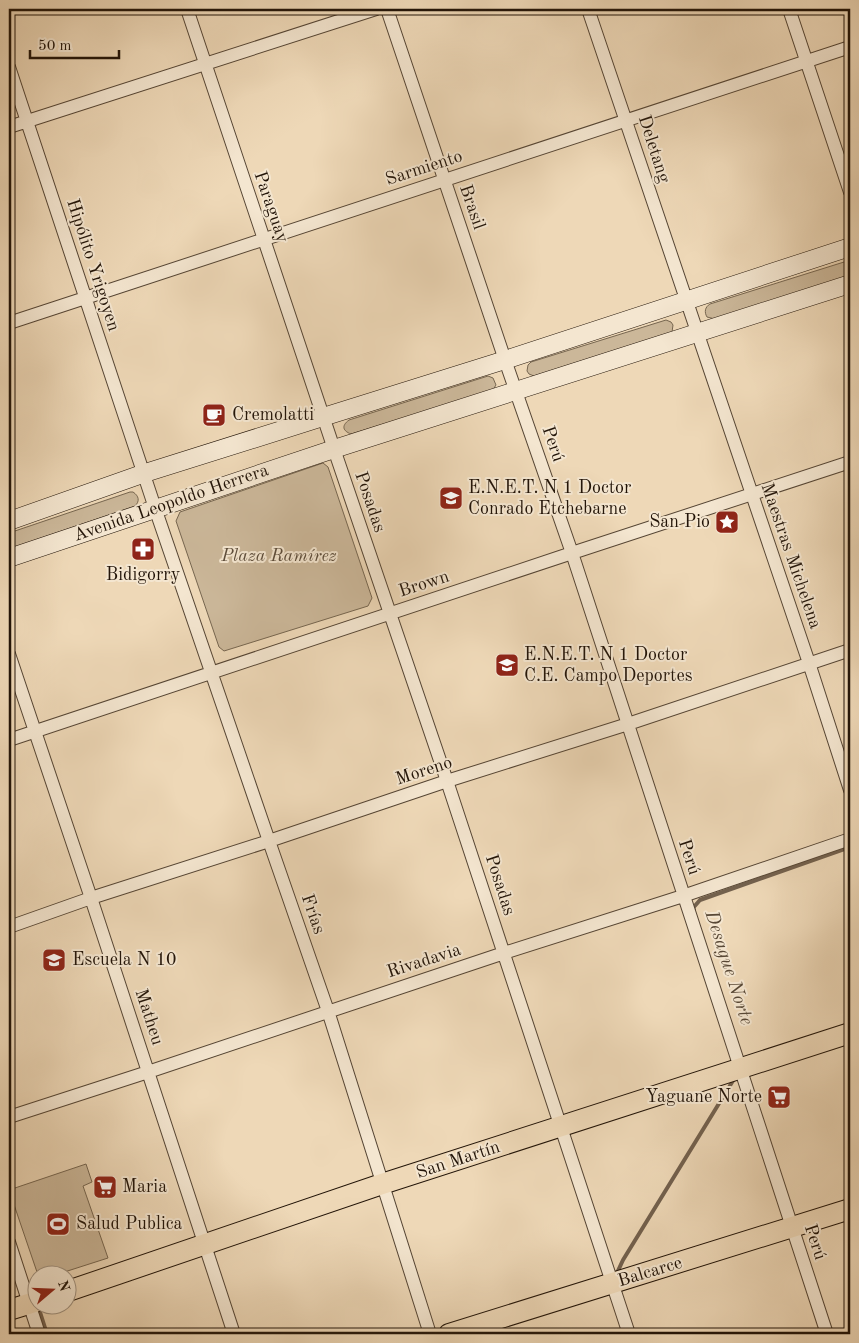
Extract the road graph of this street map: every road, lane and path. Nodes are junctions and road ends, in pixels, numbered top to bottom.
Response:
1 (186, 9) edge
2 (376, 9) edge
3 (387, 9) edge
4 (588, 9) edge
5 (789, 9) edge
6 (850, 47) edge
7 (807, 62) junction
8 (205, 64) junction
9 (9, 67) edge
10 (626, 120) junction
11 (27, 121) junction
12 (9, 127) edge
13 (444, 180) junction
14 (850, 192) edge
15 (264, 239) junction
16 (850, 247) edge
17 (850, 284) edge
18 (86, 298) junction
19 (686, 301) junction
20 (9, 323) edge
21 (697, 333) junction
22 (505, 360) junction
23 (517, 391) junction
24 (323, 416) junction
25 (334, 449) junction
26 (850, 462) edge
27 (145, 473) junction
28 (752, 493) junction
29 (156, 508) junction
30 (9, 521) edge
31 (572, 552) junction
32 (9, 558) edge
33 (390, 613) junction
34 (850, 650) edge
35 (9, 654) edge
36 (809, 663) junction
37 (212, 673) junction
38 (628, 724) junction
39 (35, 731) junction
40 (9, 740) edge
41 (447, 782) junction
42 (850, 790) edge
43 (850, 839) edge
44 (269, 841) junction
45 (684, 896) junction
46 (91, 898) junction
47 (9, 927) edge
48 (504, 953) junction
49 (328, 1011) junction
50 (850, 1033) edge
51 (740, 1068) junction
52 (148, 1072) junction
53 (9, 1117) edge
54 (560, 1127) junction
55 (382, 1184) junction
56 (850, 1209) edge
57 (792, 1228) junction
58 (9, 1242) edge
59 (205, 1244) junction
60 (613, 1284) junction
61 (78, 1287) edge
62 (28, 1290) edge
63 (28, 1304) edge
64 (9, 1310) edge
65 (36, 1316) edge
66 (39, 1334) edge
67 (234, 1334) edge
68 (430, 1334) edge
69 (449, 1334) edge
70 (629, 1334) edge
71 (827, 1334) edge

1 - 8 street, Paraguay
2 - 8 street
3 - 13 street, Brasil
4 - 10 street, Deletang
5 - 7 street
6 - 7 street, Sarmiento
7 - 10 street, Sarmiento
7 - 14 street
8 - 11 street
8 - 15 street, Paraguay
9 - 11 street, Hipólito Yrigoyen
10 - 13 street, Sarmiento
10 - 19 street, Deletang
11 - 12 street
11 - 18 street, Hipólito Yrigoyen
13 - 15 street, Sarmiento
13 - 22 street, Brasil
15 - 18 street, Sarmiento
15 - 24 street, Paraguay
16 - 19 street, Avenida Leopoldo Herrera
17 - 21 street, Avenida Leopoldo Herrera
18 - 20 street, Sarmiento
18 - 27 street, Hipólito Yrigoyen
19 - 21 street
19 - 22 street, Avenida Leopoldo Herrera
21 - 23 street, Avenida Leopoldo Herrera
21 - 28 street, Maestras Michelena
22 - 23 street
22 - 24 street, Avenida Leopoldo Herrera
23 - 25 street, Avenida Leopoldo Herrera
23 - 31 street, Perú
24 - 25 street
24 - 27 street, Avenida Leopoldo Herrera
25 - 29 street, Avenida Leopoldo Herrera
25 - 33 street, Posadas
26 - 28 street, Brown
27 - 29 street, Hipólito Yrigoyen
27 - 30 street, Avenida Leopoldo Herrera
28 - 31 street, Brown
28 - 36 street, Maestras Michelena
29 - 32 street, Avenida Leopoldo Herrera
29 - 37 street, Frías
31 - 33 street, Brown
31 - 38 street, Perú
33 - 37 street, Brown
33 - 41 street, Posadas
34 - 36 street, Moreno
35 - 39 street, Matheu
36 - 38 street, Moreno
36 - 42 street, Maestras Michelena
37 - 39 street, Brown
37 - 44 street, Frías
38 - 41 street, Moreno
38 - 45 street, Perú
39 - 40 street, Brown
39 - 46 street, Matheu
41 - 44 street, Moreno
41 - 48 street, Posadas
43 - 45 street, Rivadavia
44 - 46 street, Moreno
44 - 49 street, Frías
45 - 48 street, Rivadavia
45 - 51 street, Perú
46 - 47 street, Moreno
46 - 52 street, Matheu
48 - 49 street, Rivadavia
48 - 54 street, Posadas
49 - 52 street, Rivadavia
49 - 55 street, Frías
50 - 51 main road, San Martín
51 - 54 main road, San Martín
51 - 57 street, Perú
52 - 53 street, Rivadavia
52 - 59 street, Matheu
54 - 55 main road, San Martín
54 - 60 street, Posadas
55 - 59 main road, San Martín
55 - 68 street, Frías
56 - 57 main road, Balcarce
57 - 60 main road, Balcarce
57 - 71 street, Perú
58 - 62 street
59 - 61 main road, San Martín
59 - 67 street, Matheu
60 - 69 main road, Balcarce
60 - 70 street, Posadas
63 - 64 main road
65 - 66 street

